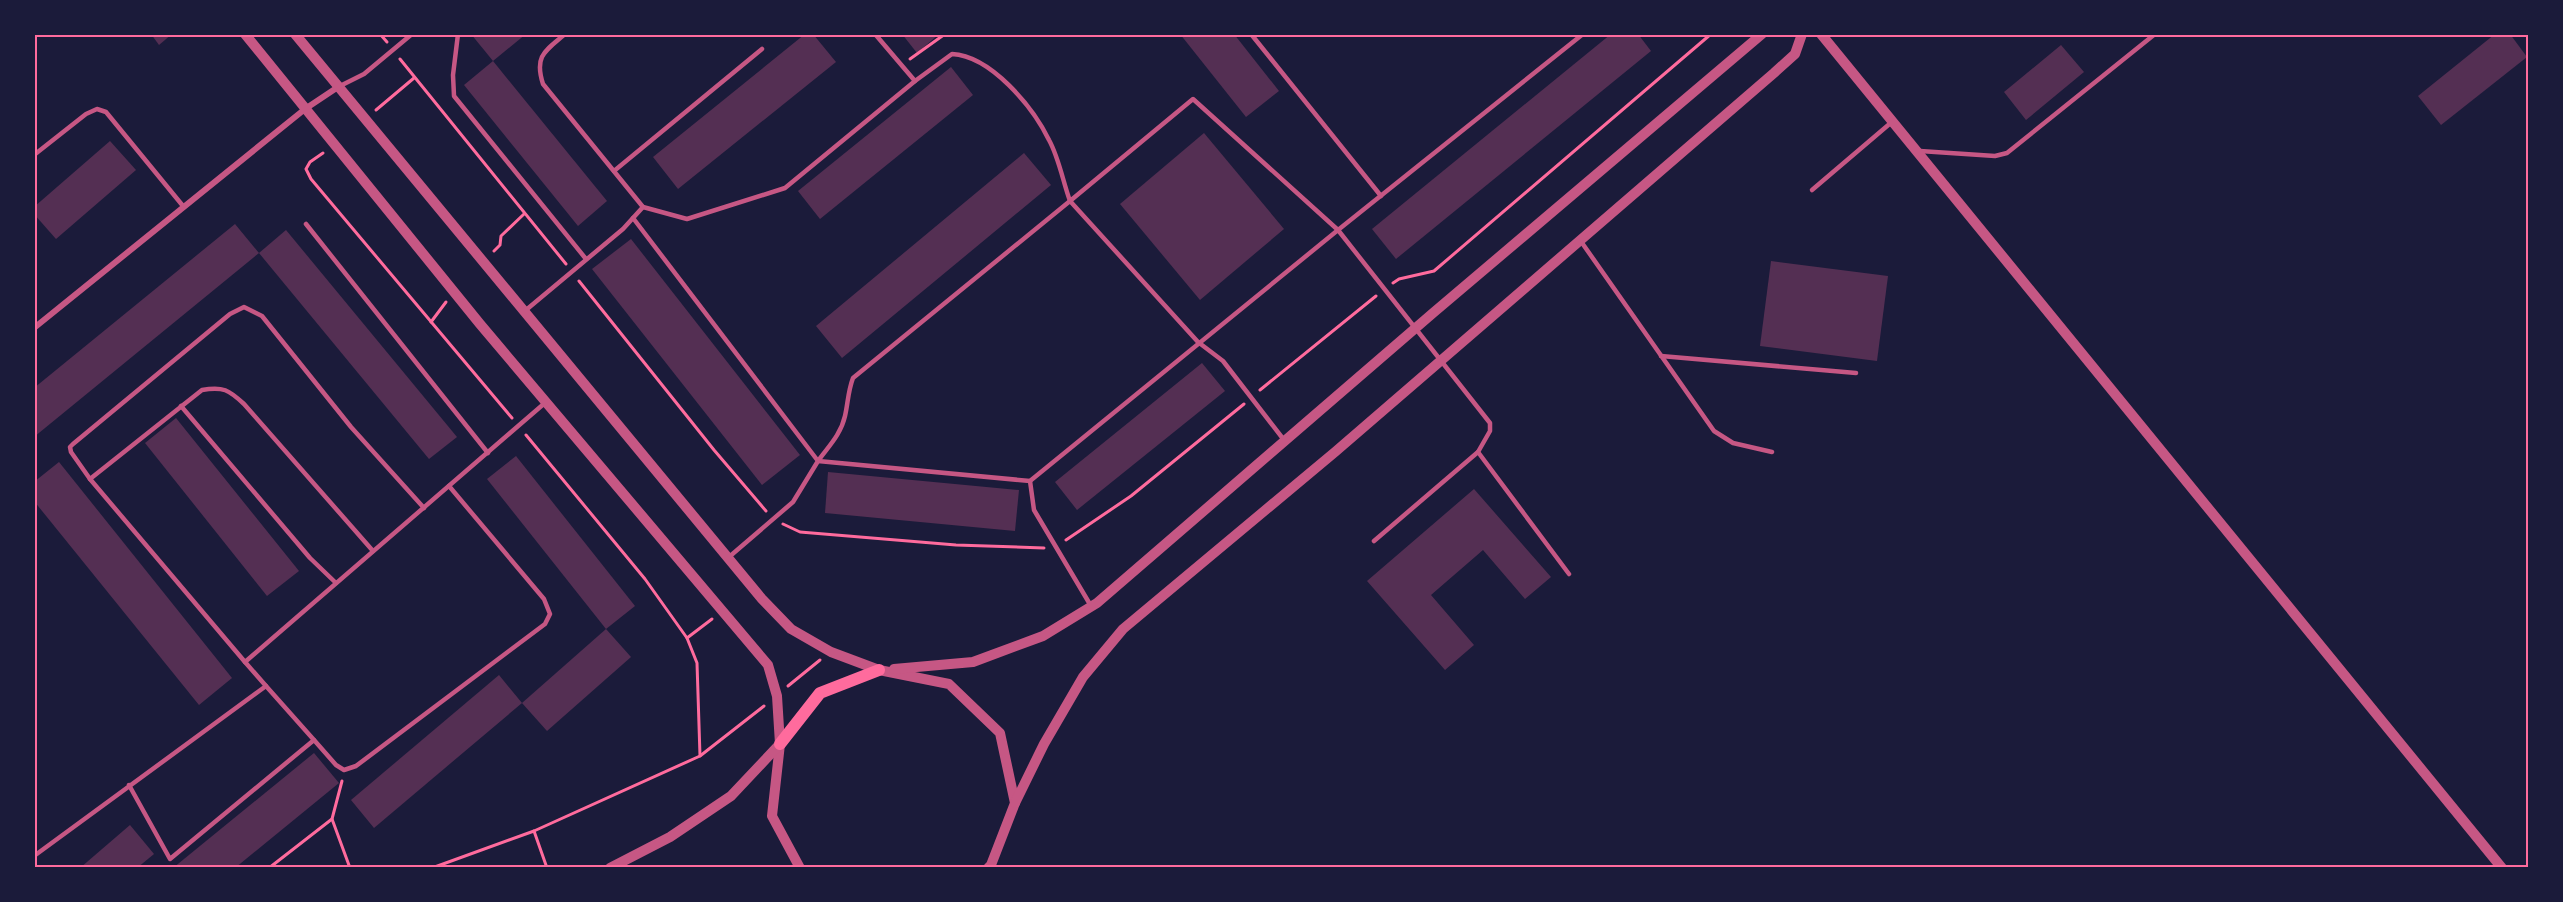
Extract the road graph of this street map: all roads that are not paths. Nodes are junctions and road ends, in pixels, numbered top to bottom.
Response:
1 (245, 34) edge
2 (295, 34) edge
3 (458, 34) edge
4 (565, 34) edge
5 (875, 34) edge
6 (1251, 34) edge
7 (1583, 34) edge
8 (1762, 34) edge
9 (1802, 34) edge
10 (1821, 34) edge
11 (2156, 34) edge
12 (410, 35) edge
13 (762, 49) dead end
14 (915, 81) junction
15 (338, 87) junction
16 (304, 109) junction
17 (1893, 121) junction
18 (1917, 151) junction
19 (34, 155) edge
20 (614, 171) junction
21 (1812, 190) dead end
22 (1381, 196) junction
23 (1070, 201) junction
24 (183, 206) junction
25 (643, 207) junction
26 (633, 218) junction
27 (306, 224) dead end
28 (1338, 230) junction
29 (1580, 240) junction
30 (586, 260) junction
31 (523, 312) junction
32 (34, 328) edge
33 (1414, 330) junction
34 (1198, 342) junction
35 (1662, 356) junction
36 (1440, 361) junction
37 (1856, 373) dead end
38 (546, 402) junction
39 (181, 406) junction
40 (1285, 441) junction
41 (1478, 452) junction
42 (1772, 452) dead end
43 (488, 453) junction
44 (818, 460) junction
45 (90, 479) junction
46 (1030, 481) junction
47 (449, 486) junction
48 (424, 508) junction
49 (1374, 541) dead end
50 (373, 551) junction
51 (728, 558) junction
52 (1569, 574) dead end
53 (336, 583) junction
54 (1091, 607) junction
55 (245, 662) junction
56 (879, 670) junction
57 (266, 686) junction
58 (314, 740) junction
59 (780, 744) junction
60 (129, 785) junction
61 (1015, 803) junction
62 (34, 856) edge
63 (610, 867) edge
64 (800, 867) edge
65 (988, 867) edge
66 (2502, 867) edge

1 - 16 street
2 - 15 street
3 - 30 lane
4 - 20 lane
5 - 14 lane
6 - 22 lane
7 - 22 lane
8 - 33 street
9 - 29 street
10 - 17 street
11 - 18 lane
12 - 15 lane
13 - 20 lane
14 - 23 lane
14 - 25 lane
15 - 16 street
15 - 31 street
16 - 24 street
16 - 38 street
17 - 18 street
17 - 21 lane
18 - 66 street
19 - 24 lane
20 - 25 lane
22 - 28 lane
23 - 28 lane
23 - 34 lane
23 - 44 lane
24 - 32 street
25 - 26 lane
26 - 30 lane
26 - 44 lane
27 - 43 lane
28 - 33 lane
28 - 34 lane
29 - 35 lane
29 - 36 street
30 - 31 lane
31 - 51 street
33 - 36 lane
33 - 40 street
34 - 40 lane
34 - 46 lane
35 - 37 lane
35 - 42 lane
36 - 41 lane
36 - 61 street
38 - 43 lane
38 - 59 street
39 - 45 lane
39 - 50 lane
39 - 53 lane
40 - 54 street
41 - 49 lane
41 - 52 lane
43 - 47 lane
44 - 46 lane
44 - 51 lane
45 - 48 lane
45 - 55 lane
46 - 54 lane
47 - 48 lane
47 - 58 lane
48 - 50 lane
50 - 53 lane
51 - 56 street
53 - 55 lane
54 - 56 street
55 - 57 lane
56 - 59 main road
56 - 61 street
57 - 58 lane
57 - 60 lane
58 - 60 lane
59 - 63 street
59 - 64 street
60 - 62 lane
61 - 65 street

